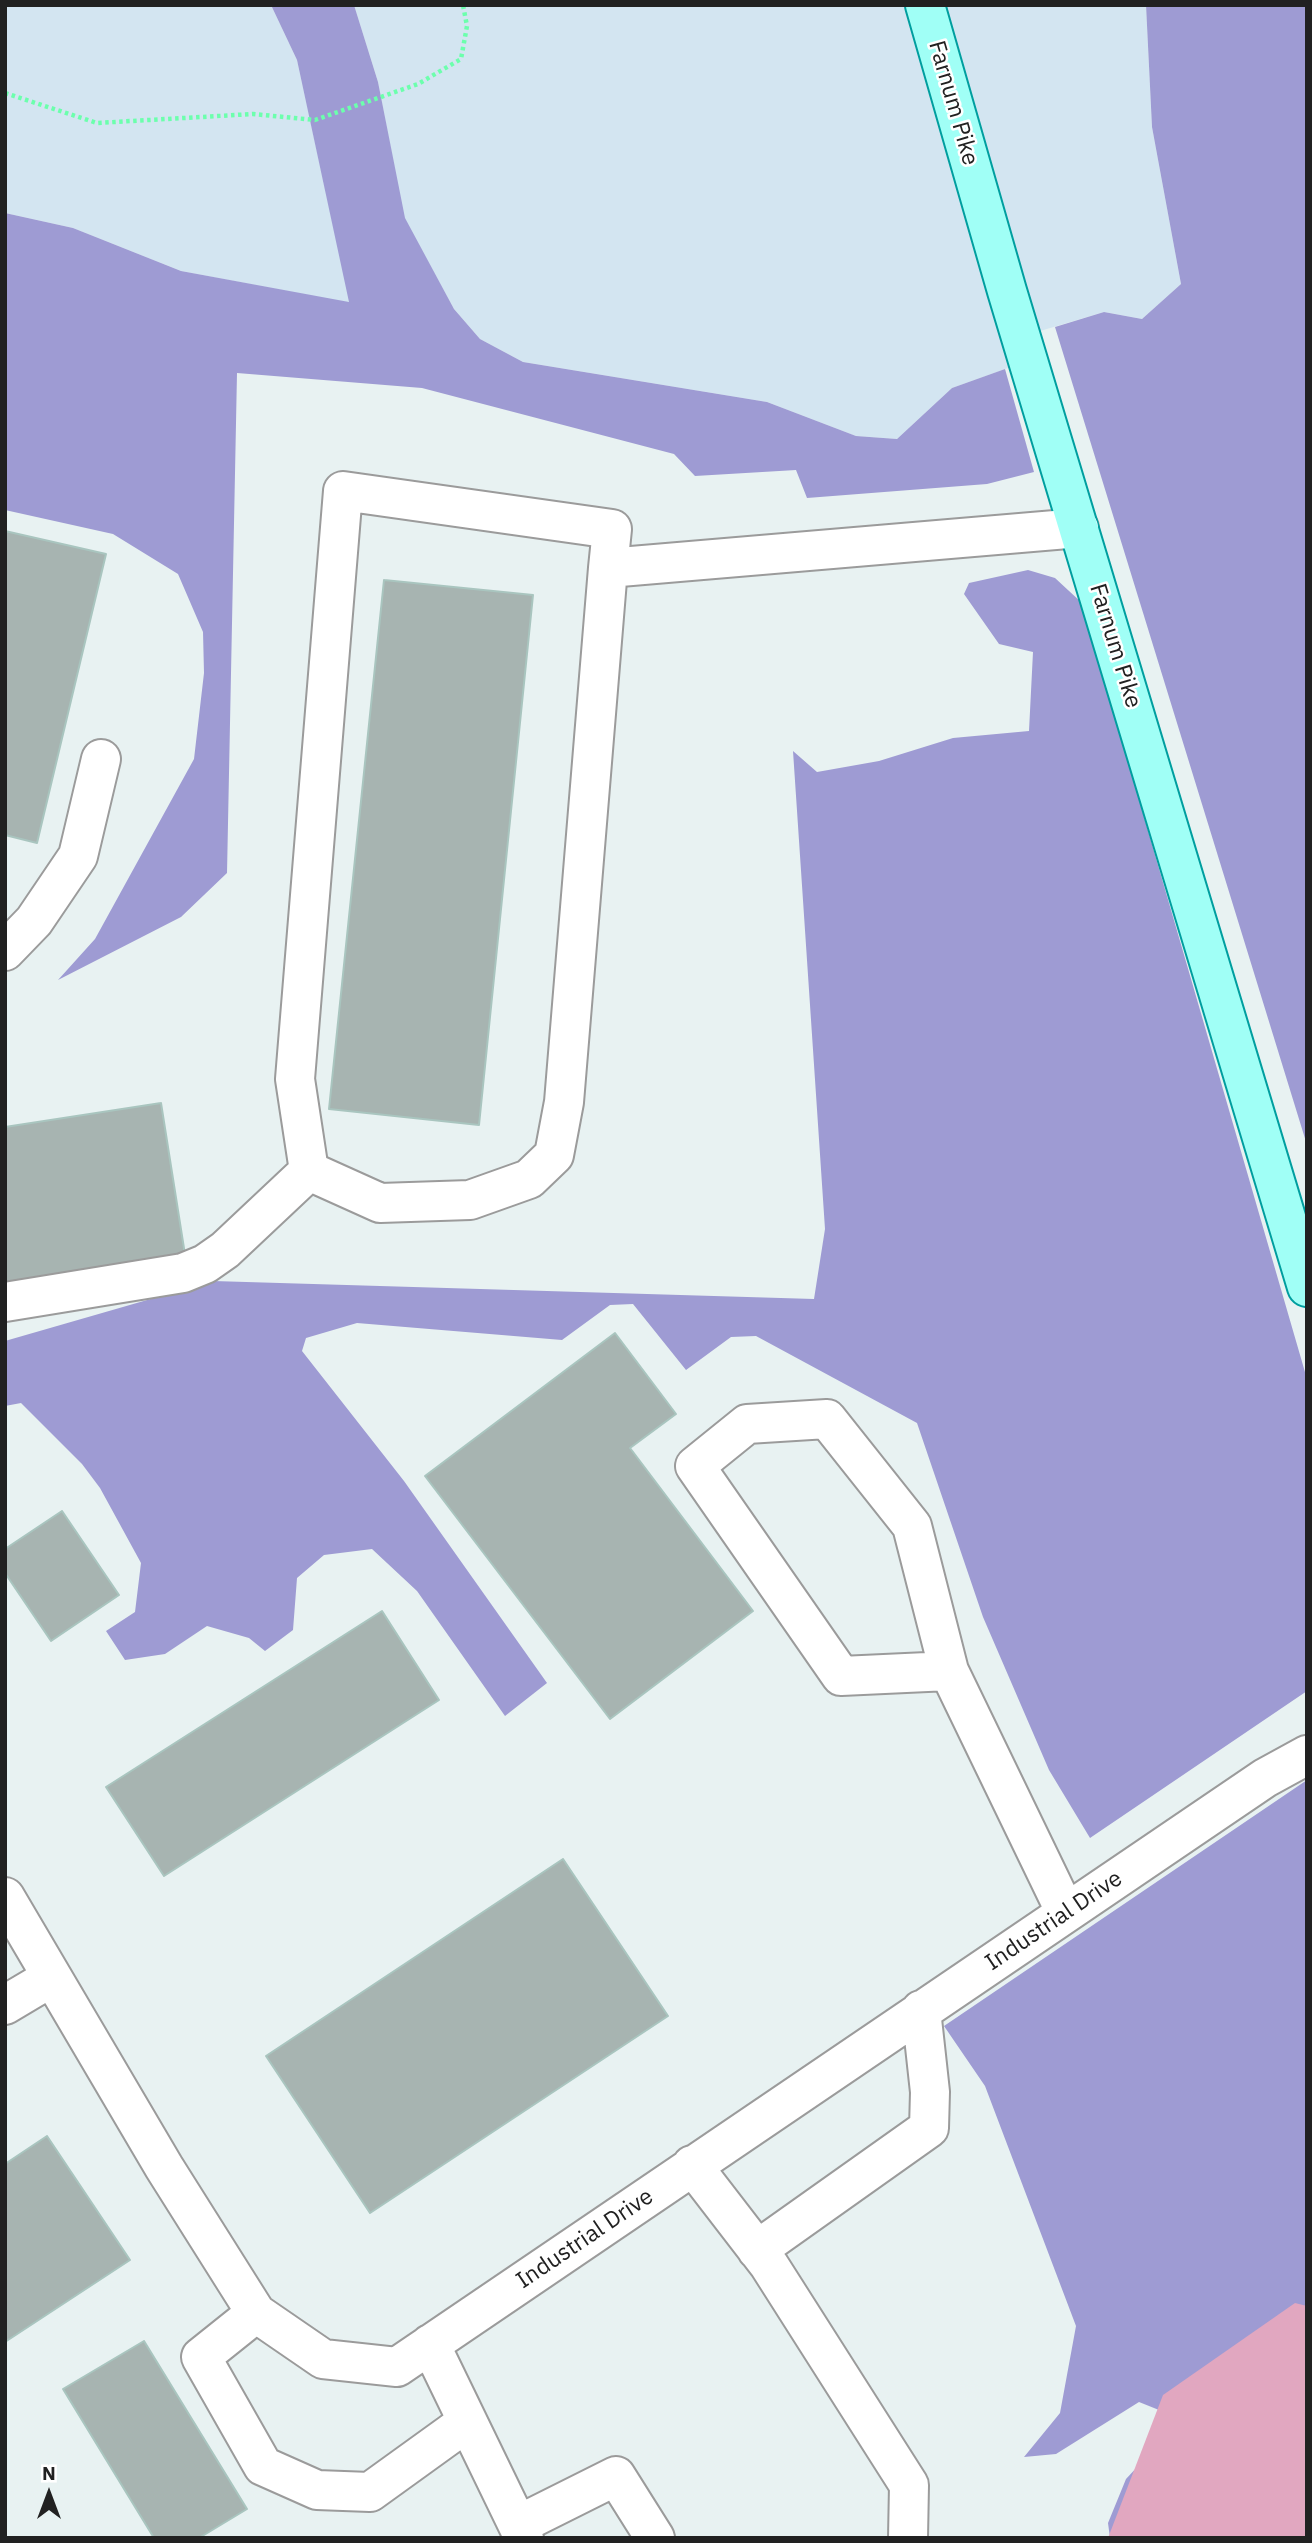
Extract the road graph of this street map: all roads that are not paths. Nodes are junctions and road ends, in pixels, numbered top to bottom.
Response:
1 (925, 5) edge
2 (1079, 528) junction
3 (608, 568) junction
4 (101, 759) dead end
5 (5, 951) edge
6 (309, 1171) junction
7 (1307, 1287) edge
8 (5, 1302) edge
9 (949, 1671) junction
10 (1307, 1755) edge
11 (5, 1898) edge
12 (1066, 1913) junction
13 (52, 1977) junction
14 (5, 2005) edge
15 (921, 2010) junction
16 (692, 2165) junction
17 (757, 2250) junction
18 (256, 2313) junction
19 (430, 2344) junction
20 (467, 2422) junction
21 (521, 2532) edge
22 (655, 2538) edge
23 (908, 2538) edge

1 - 2 main road, Farnum Pike
2 - 3 street
2 - 7 main road, Farnum Pike
3 - 6 street
3 - 6 street
4 - 5 street
6 - 8 street
9 - 9 street
9 - 12 street
10 - 12 street, Industrial Drive
11 - 13 street, Industrial Drive
12 - 15 street, Industrial Drive
13 - 14 street
13 - 18 street, Industrial Drive
15 - 16 street, Industrial Drive
15 - 17 street
16 - 17 street
16 - 19 street, Industrial Drive
17 - 23 street
18 - 19 street, Industrial Drive
18 - 20 street
19 - 20 street
20 - 21 street
21 - 22 street

